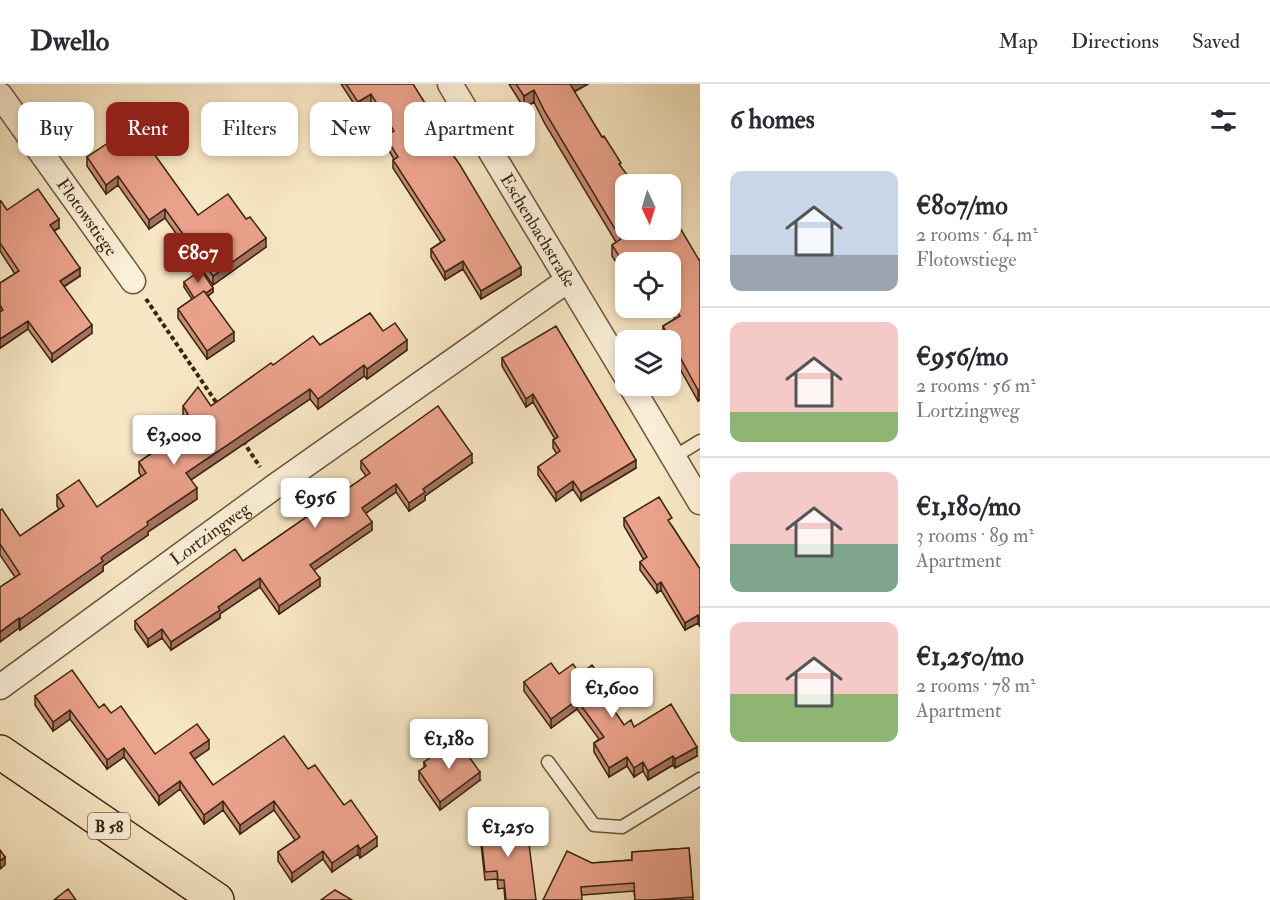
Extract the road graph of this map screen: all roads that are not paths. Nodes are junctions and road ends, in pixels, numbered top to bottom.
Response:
1 (450, 84) edge
2 (0, 95) edge
3 (568, 280) junction
4 (133, 281) road end
5 (615, 358) edge
6 (637, 396) edge
7 (700, 441) edge
8 (674, 457) junction
9 (700, 502) edge
10 (0, 687) edge
11 (0, 752) edge
12 (548, 762) dead end
13 (700, 779) edge
14 (218, 900) edge

1 - 3 street, Eschenbachstraße
2 - 4 street, Flotowstiege
3 - 5 street, Eschenbachstraße
3 - 10 street, Lortzingweg
6 - 8 street
7 - 8 lane
8 - 9 street
11 - 14 main road, B 58
12 - 13 lane

